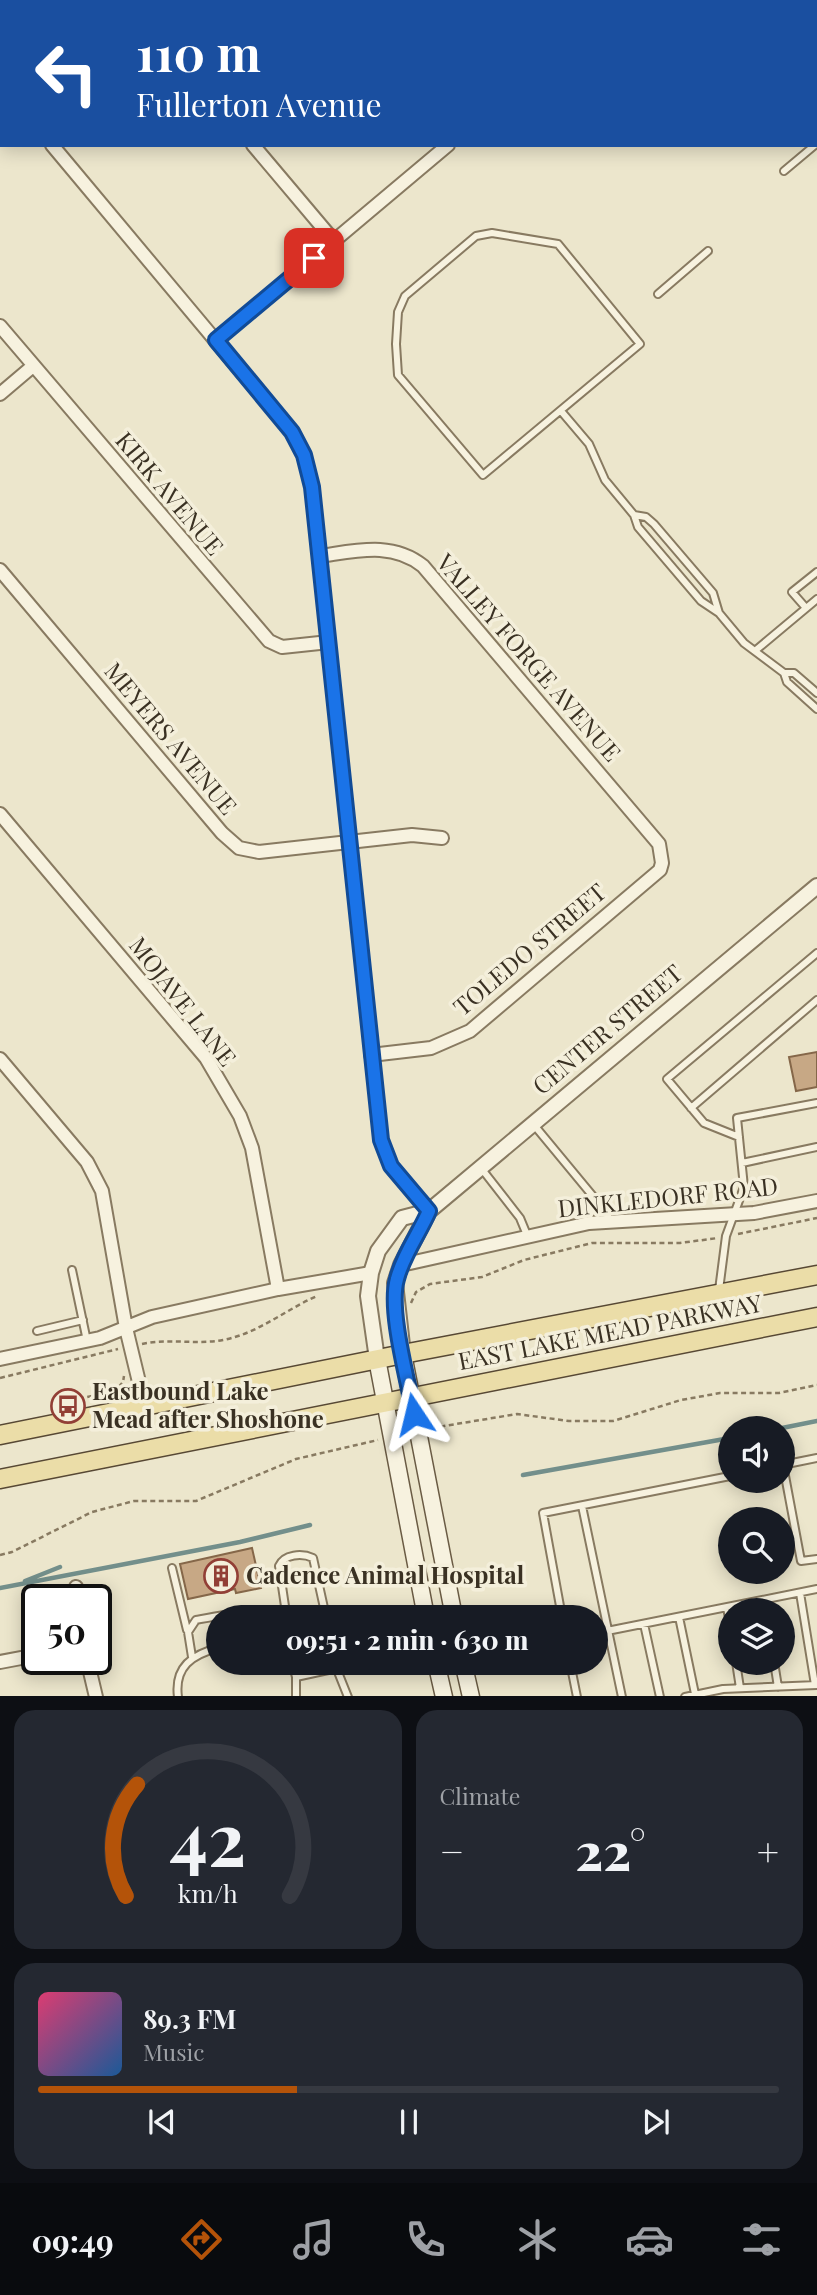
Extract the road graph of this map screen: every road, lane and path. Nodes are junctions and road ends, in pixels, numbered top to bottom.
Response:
1 (54, 147) edge
2 (255, 147) edge
3 (446, 147) edge
4 (812, 147) edge
5 (784, 170) dead end
6 (334, 241) junction
7 (708, 251) dead end
8 (658, 294) dead end
9 (0, 327) edge
10 (216, 340) junction
11 (33, 366) junction
12 (0, 394) edge
13 (561, 411) junction
14 (634, 515) junction
15 (679, 553) junction
16 (320, 556) junction
17 (669, 562) junction
18 (0, 570) edge
19 (817, 572) edge
20 (817, 598) edge
21 (806, 608) junction
22 (719, 612) junction
23 (329, 642) junction
24 (756, 650) junction
25 (783, 673) junction
26 (817, 693) edge
27 (817, 709) edge
28 (0, 814) edge
29 (442, 838) dead end
30 (349, 842) junction
31 (662, 863) joint
32 (817, 886) edge
33 (817, 953) edge
34 (817, 1000) edge
35 (371, 1055) junction
36 (0, 1059) edge
37 (817, 1103) edge
38 (691, 1108) junction
39 (532, 1123) junction
40 (739, 1137) junction
41 (817, 1147) edge
42 (742, 1163) junction
43 (480, 1167) junction
44 (817, 1201) edge
45 (429, 1211) junction
46 (732, 1215) junction
47 (611, 1222) junction
48 (527, 1235) junction
49 (401, 1265) junction
50 (72, 1270) dead end
51 (371, 1273) junction
52 (817, 1275) edge
53 (278, 1289) junction
54 (718, 1295) junction
55 (816, 1316) edge
56 (83, 1320) junction
57 (126, 1328) junction
58 (37, 1331) dead end
59 (87, 1341) junction
60 (110, 1347) dead end
61 (118, 1354) dead end
62 (402, 1354) junction
63 (0, 1359) edge
64 (377, 1359) junction
65 (124, 1376) dead end
66 (411, 1397) junction
67 (386, 1402) junction
68 (54, 1404) dead end
69 (145, 1407) junction
70 (0, 1435) edge
71 (817, 1458) edge
72 (795, 1463) edge
73 (718, 1478) edge
74 (0, 1479) edge
75 (788, 1493) edge
76 (582, 1506) junction
77 (817, 1559) edge
78 (173, 1569) dead end
79 (817, 1590) edge
80 (800, 1593) junction
81 (775, 1598) edge
82 (287, 1605) edge
83 (323, 1605) edge
84 (424, 1605) edge
85 (452, 1605) edge
86 (560, 1605) edge
87 (602, 1605) edge
88 (718, 1610) edge
89 (679, 1617) junction
90 (206, 1618) edge
91 (645, 1624) junction
92 (608, 1631) edge
93 (188, 1632) junction
94 (608, 1635) edge
95 (206, 1651) edge
96 (192, 1657) junction
97 (21, 1658) edge
98 (0, 1662) edge
99 (91, 1675) edge
100 (303, 1675) edge
101 (339, 1675) edge
102 (439, 1675) edge
103 (466, 1675) edge
104 (573, 1675) edge
105 (738, 1675) edge
106 (776, 1675) edge
107 (296, 1677) joint
108 (816, 1685) edge
109 (778, 1687) junction
110 (740, 1688) junction
111 (695, 1695) junction
112 (96, 1696) edge
113 (178, 1696) edge
114 (296, 1696) edge
115 (348, 1696) edge
116 (443, 1696) edge
117 (471, 1696) edge
118 (577, 1696) edge
119 (622, 1696) edge
120 (660, 1696) edge
121 (685, 1696) edge

1 - 10 street
2 - 6 street
3 - 6 street
4 - 5 lane
6 - 10 street
7 - 8 lane
9 - 11 street, KIRK AVENUE
10 - 16 street
11 - 12 street
11 - 23 street, KIRK AVENUE
13 - 13 lane
13 - 14 lane
14 - 15 lane
14 - 17 lane
15 - 17 lane
15 - 22 lane
16 - 23 street
16 - 31 street, VALLEY FORGE AVENUE
17 - 22 lane
18 - 30 street, MEYERS AVENUE
19 - 21 lane
20 - 21 lane
21 - 24 lane
22 - 24 lane
23 - 30 street
24 - 25 lane
25 - 26 lane
25 - 27 lane
28 - 53 street, MOJAVE LANE
29 - 30 street
30 - 35 street
31 - 35 street, TOLEDO STREET
32 - 39 street, CENTER STREET
33 - 38 lane
34 - 38 lane
35 - 45 street
36 - 57 street
37 - 40 lane
38 - 40 lane
39 - 43 street, CENTER STREET
39 - 47 lane
40 - 42 lane
41 - 42 lane
42 - 46 lane
43 - 45 street, CENTER STREET
43 - 48 lane
44 - 46 street, DINKLEDORF ROAD
45 - 49 street, CENTER STREET
45 - 51 street, CENTER STREET
46 - 47 street, DINKLEDORF ROAD
46 - 54 lane
47 - 48 street, DINKLEDORF ROAD
48 - 49 street, DINKLEDORF ROAD
49 - 62 street, CENTER STREET
50 - 56 lane
51 - 53 street
51 - 64 street, CENTER STREET
52 - 54 main road, EAST LAKE MEAD PARKWAY
53 - 57 street
54 - 62 main road, EAST LAKE MEAD PARKWAY
55 - 66 main road, EAST LAKE MEAD PARKWAY
56 - 58 lane
56 - 59 lane
57 - 59 street
57 - 69 street
59 - 63 street
60 - 61 path
62 - 64 main road, EAST LAKE MEAD PARKWAY
62 - 66 main road, CENTER STREET
64 - 67 main road, CENTER STREET
64 - 69 main road, EAST LAKE MEAD PARKWAY
65 - 68 path
66 - 67 main road, EAST LAKE MEAD PARKWAY
66 - 85 main road, CENTER STREET
67 - 74 main road, EAST LAKE MEAD PARKWAY
67 - 84 main road, CENTER STREET
69 - 70 main road, EAST LAKE MEAD PARKWAY
71 - 72 lane
73 - 76 lane
75 - 77 lane
76 - 86 lane
76 - 87 lane
78 - 93 lane
79 - 80 lane
80 - 81 lane
80 - 108 lane
82 - 83 lane
88 - 89 lane
89 - 91 lane
89 - 111 lane
90 - 93 lane
91 - 92 lane
91 - 120 lane
93 - 96 lane
94 - 119 lane
95 - 96 lane
96 - 113 lane
97 - 98 street
99 - 112 street
100 - 107 lane
101 - 115 lane
102 - 116 main road
103 - 117 main road
104 - 118 lane
105 - 110 lane
106 - 109 lane
107 - 114 lane
108 - 109 lane
109 - 110 lane
110 - 111 lane
111 - 121 lane

